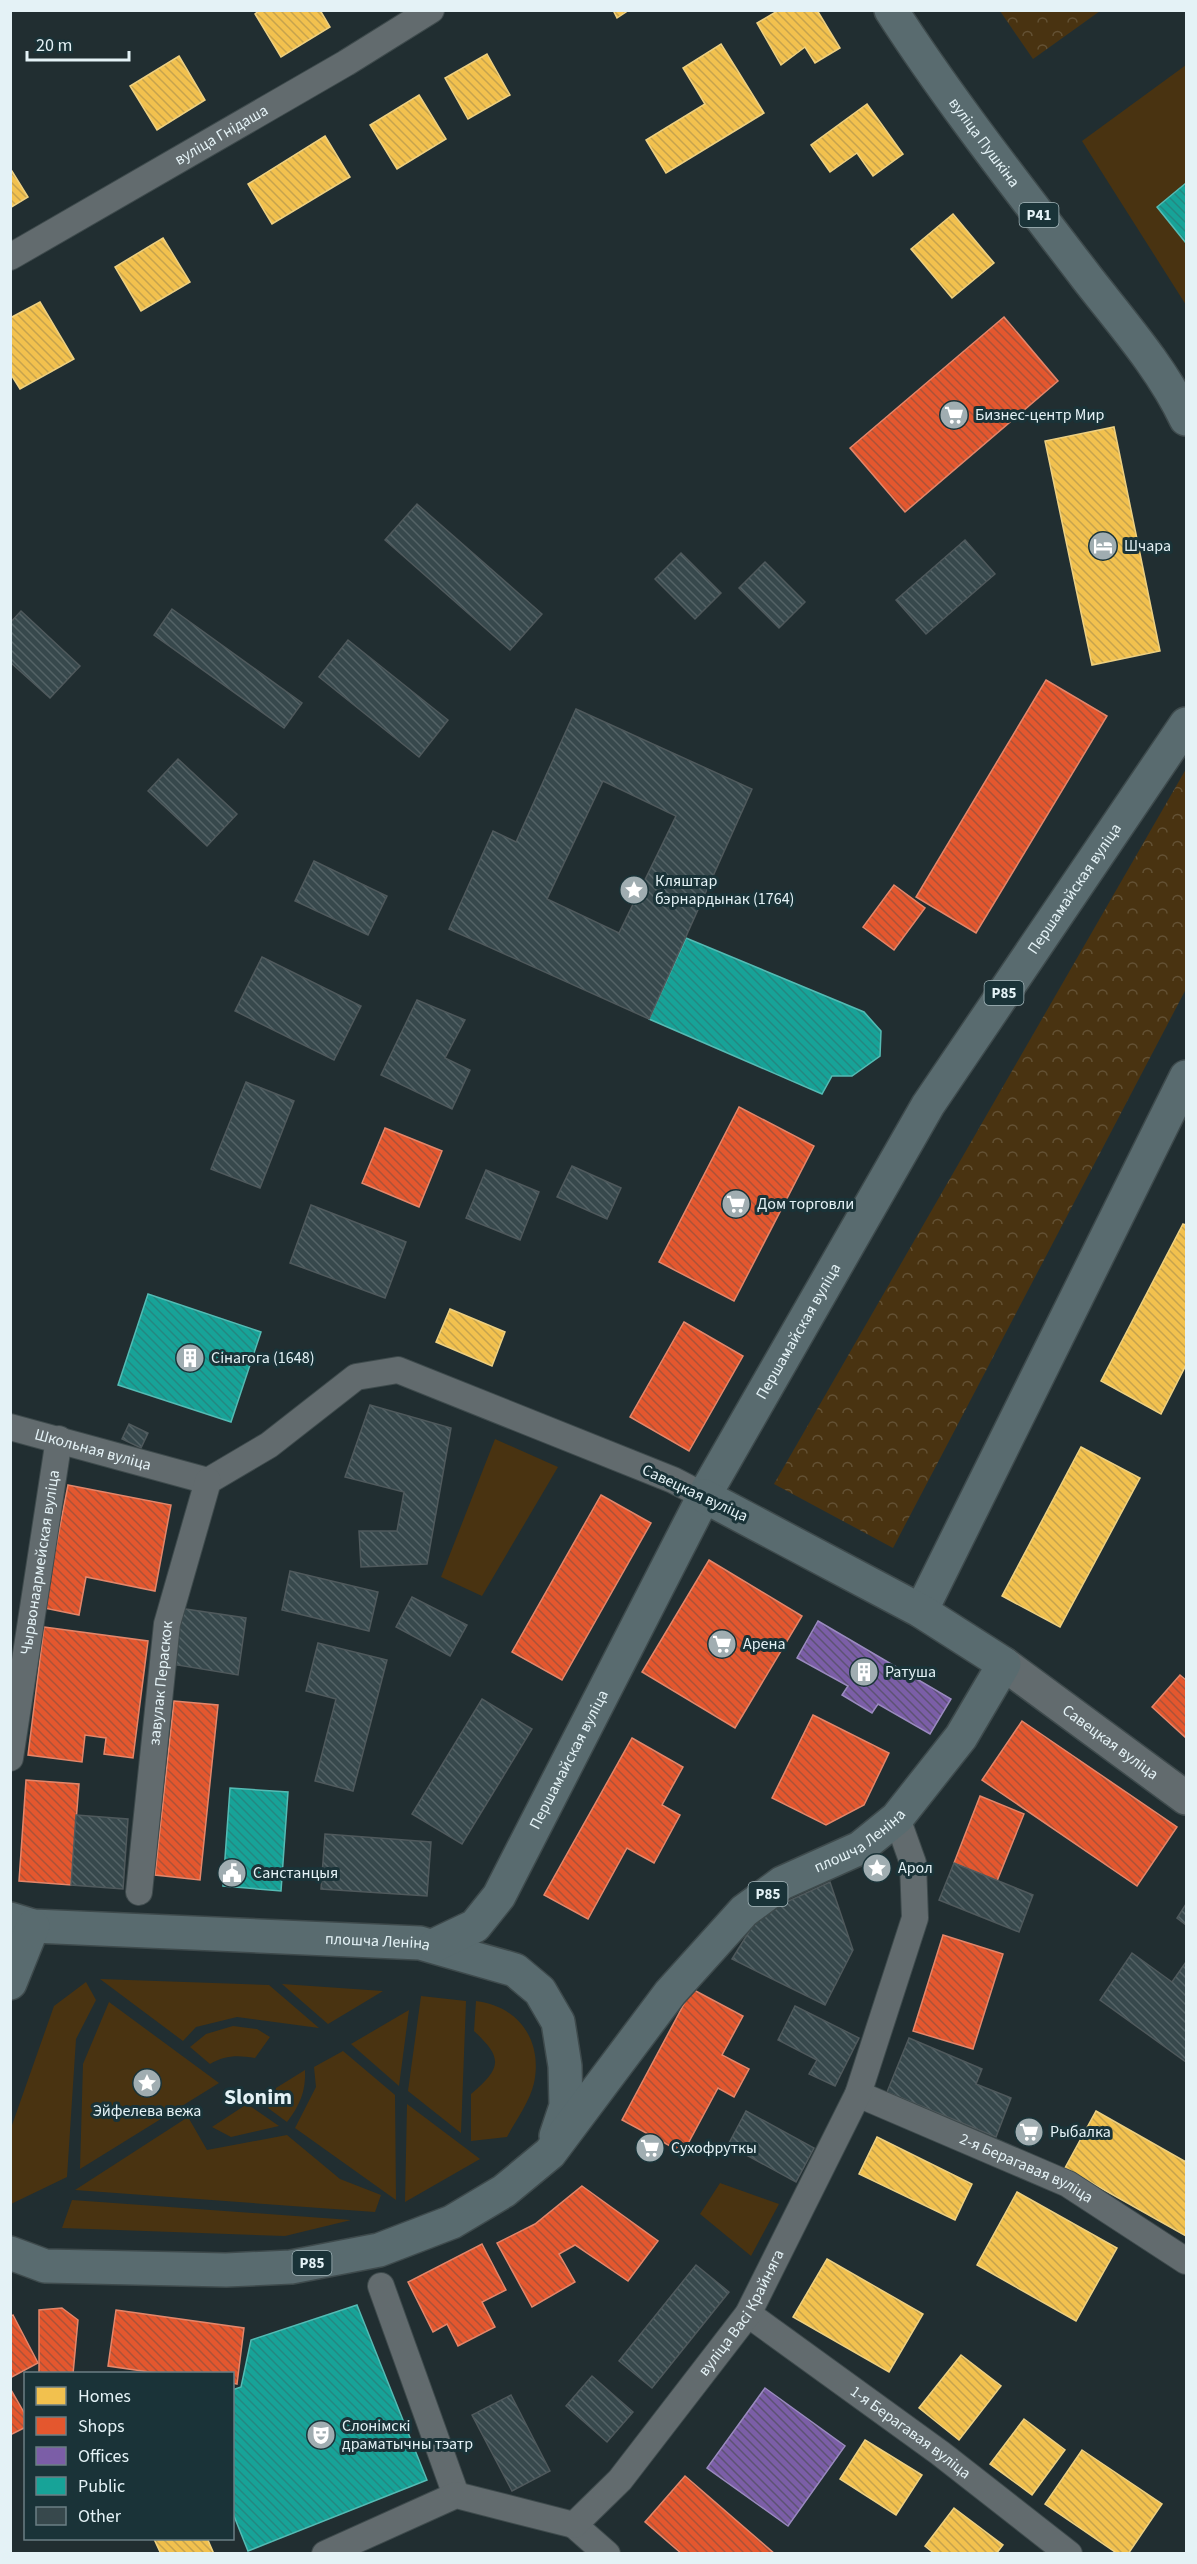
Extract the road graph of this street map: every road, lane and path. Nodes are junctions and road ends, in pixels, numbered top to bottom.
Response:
1 (431, 10) edge
2 (891, 10) edge
3 (10, 257) edge
4 (1186, 419) edge
5 (1186, 724) edge
6 (1186, 1077) edge
7 (10, 1427) edge
8 (59, 1439) junction
9 (208, 1481) junction
10 (704, 1496) junction
11 (921, 1611) junction
12 (1005, 1664) junction
13 (10, 1758) edge
14 (1186, 1798) edge
15 (897, 1818) junction
16 (140, 1892) dead end
17 (22, 1922) edge
18 (435, 1946) junction
19 (10, 1983) edge
20 (858, 2094) junction
21 (550, 2153) junction
22 (10, 2253) edge
23 (1186, 2261) edge
24 (45, 2266) junction
25 (10, 2271) edge
26 (381, 2286) dead end
27 (748, 2314) junction
28 (456, 2495) junction
29 (574, 2525) junction
30 (325, 2553) edge
31 (607, 2553) edge
32 (1069, 2553) edge

1 - 3 street, вуліца Гнідаша
2 - 4 main road, вуліца Пушкіна / Р41
5 - 10 main road, Першамайская вуліца / Р85
6 - 11 main road
7 - 8 street, Школьная вуліца
8 - 9 street, Школьная вуліца
8 - 13 street, Чырвонаармейская вуліца
9 - 10 street, Савецкая вуліца
9 - 16 street, завулак Пераскок
10 - 11 main road, Савецкая вуліца
10 - 18 main road, Першамайская вуліца / Р85
11 - 12 main road, Савецкая вуліца
12 - 14 main road, Савецкая вуліца
12 - 15 main road, плошча Леніна / Р85
15 - 20 street, вуліца Васі Крайняга
15 - 21 main road, плошча Леніна / Р85
17 - 18 main road, плошча Леніна / Р85
17 - 19 main road, Р85
18 - 21 main road, плошча Леніна / Р85
20 - 23 street, 2-я Берагавая вуліца
20 - 27 street, вуліца Васі Крайняга
21 - 24 main road, плошча Леніна / Р85
22 - 24 main road, плошча Леніна / Р85
24 - 25 main road, плошча Леніна
26 - 28 street
27 - 29 street, вуліца Васі Крайняга
27 - 32 street, 1-я Берагавая вуліца
28 - 29 street
28 - 30 street
29 - 31 street

